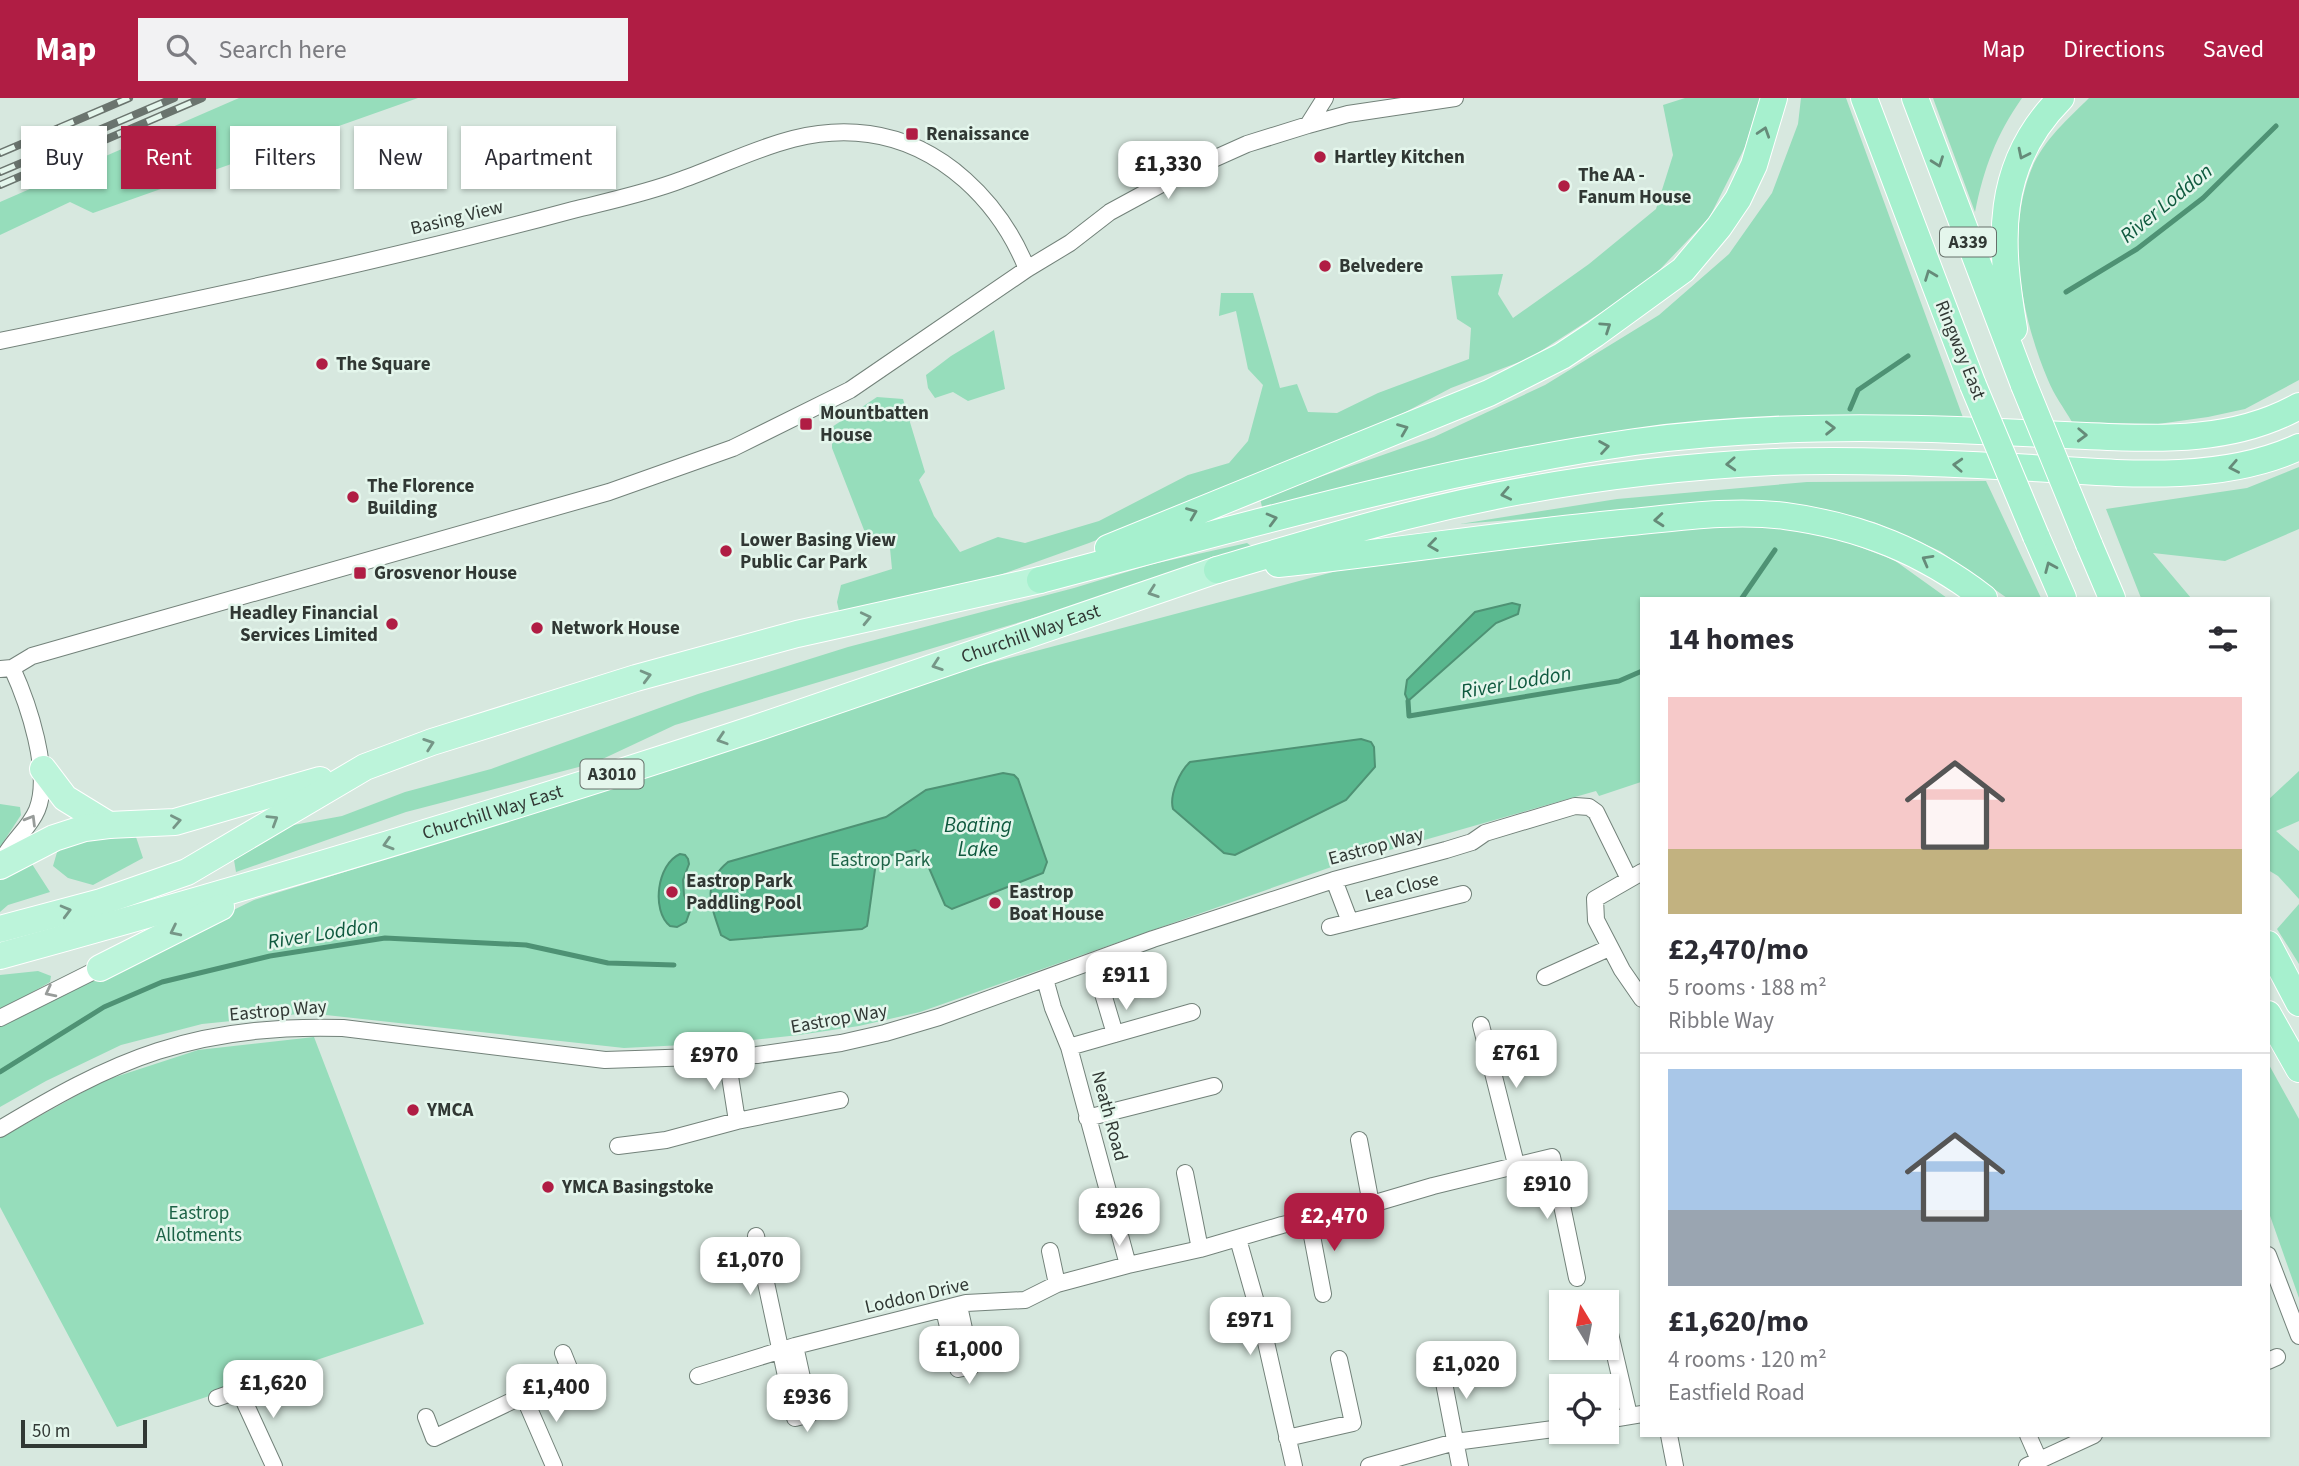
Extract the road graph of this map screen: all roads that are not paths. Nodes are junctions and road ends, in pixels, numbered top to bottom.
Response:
1 (1325, 98) edge
2 (1455, 98) edge
3 (1774, 98) edge
4 (1864, 98) edge
5 (1915, 98) edge
6 (2061, 98) edge
7 (1405, 102) edge
8 (1308, 125) junction
9 (1027, 269) junction
10 (0, 341) edge
11 (2024, 385) junction
12 (2299, 406) edge
13 (2299, 446) edge
14 (1217, 570) junction
15 (1040, 580) junction
16 (1982, 597) edge
17 (2063, 597) edge
18 (2112, 597) edge
19 (6, 669) edge
20 (365, 767) junction
21 (43, 769) junction
22 (108, 825) junction
23 (0, 864) edge
24 (303, 871) junction
25 (1635, 876) edge
26 (1334, 880) junction
27 (1463, 894) dead end
28 (1350, 922) junction
29 (1331, 927) dead end
30 (0, 929) edge
31 (1609, 948) junction
32 (2270, 948) edge
33 (0, 956) edge
34 (100, 968) joint
35 (1545, 977) dead end
36 (1045, 979) junction
37 (1101, 987) dead end
38 (1640, 996) edge
39 (2299, 1003) edge
40 (1192, 1012) dead end
41 (0, 1018) edge
42 (2270, 1018) edge
43 (1480, 1025) dead end
44 (1115, 1034) junction
45 (1069, 1047) junction
46 (727, 1057) junction
47 (2299, 1069) edge
48 (1214, 1086) dead end
49 (841, 1100) dead end
50 (1087, 1118) junction
51 (737, 1121) junction
52 (0, 1129) edge
53 (1359, 1140) dead end
54 (618, 1146) dead end
55 (1516, 1164) junction
56 (1185, 1173) dead end
57 (1371, 1204) junction
58 (1308, 1220) junction
59 (756, 1236) dead end
60 (1238, 1239) junction
61 (1200, 1249) junction
62 (1050, 1251) dead end
63 (2270, 1260) edge
64 (1128, 1265) junction
65 (1577, 1278) dead end
66 (1057, 1284) junction
67 (1323, 1294) dead end
68 (2299, 1336) edge
69 (788, 1349) junction
70 (563, 1353) dead end
71 (1339, 1360) dead end
72 (1619, 1360) edge
73 (1441, 1367) dead end
74 (571, 1373) junction
75 (698, 1376) dead end
76 (274, 1378) dead end
77 (239, 1390) junction
78 (583, 1391) dead end
79 (524, 1397) junction
80 (217, 1398) dead end
81 (1635, 1414) edge
82 (426, 1417) dead end
83 (1549, 1430) edge
84 (1287, 1437) junction
85 (1670, 1437) edge
86 (2028, 1437) edge
87 (2090, 1437) edge
88 (1455, 1442) junction
89 (2033, 1463) edge
90 (274, 1466) edge
91 (554, 1466) edge
92 (1294, 1466) edge
93 (1369, 1466) edge
94 (1460, 1466) edge
95 (1675, 1466) edge

1 - 8 street
2 - 7 street
15 -> 3 highway
17 -> 4 highway, Ringway East / A339, bridge
5 -> 11 highway, A339
6 -> 11 highway
7 - 8 street
8 - 9 street
9 - 10 street, Basing View
9 - 19 street
11 - 18 highway, A339, bridge
15 -> 12 highway
13 -> 14 highway
16 -> 14 highway
14 -> 24 main road, Churchill Way East / A3010
20 -> 15 main road
19 - 21 street
22 -> 20 main road
30 -> 20 main road
21 - 22 main road
23 -> 21 street
22 - 23 main road
24 - 33 main road, Churchill Way East / A3010
24 -> 34 main road
25 - 26 street, Eastrop Way
25 - 31 street
26 - 28 street, Lea Close
26 - 36 street, Eastrop Way
27 - 28 street, Lea Close
28 - 29 street, Lea Close
31 - 35 street
31 - 38 street
32 - 39 highway
34 -> 41 street
36 - 45 street, Neath Road
36 - 46 street, Eastrop Way
37 - 44 street
40 - 44 street
42 - 47 highway
43 - 55 street
44 - 45 street
45 - 50 street, Neath Road
46 - 51 street
46 - 52 street, Eastrop Way
48 - 50 street
49 - 51 street
50 - 64 street, Neath Road
51 - 54 street
53 - 57 street
55 - 57 street, Loddon Drive
55 - 65 street, Loddon Drive
56 - 61 street
57 - 58 street, Loddon Drive
58 - 60 street, Loddon Drive
58 - 67 street
59 - 69 street
60 - 61 street, Loddon Drive
60 - 84 street
61 - 64 street, Loddon Drive
62 - 66 street
63 - 68 street
64 - 66 street, Loddon Drive
66 - 69 street, Loddon Drive
69 - 75 street, Loddon Drive
70 - 74 street
71 - 84 street
72 - 81 street
73 - 88 street
74 - 78 street
74 - 79 street
76 - 77 street
77 - 80 street
77 - 90 street
79 - 82 street
79 - 91 street
83 - 88 street
84 - 92 street
85 - 95 street
86 - 89 street
87 - 89 street
88 - 93 street
88 - 94 street

